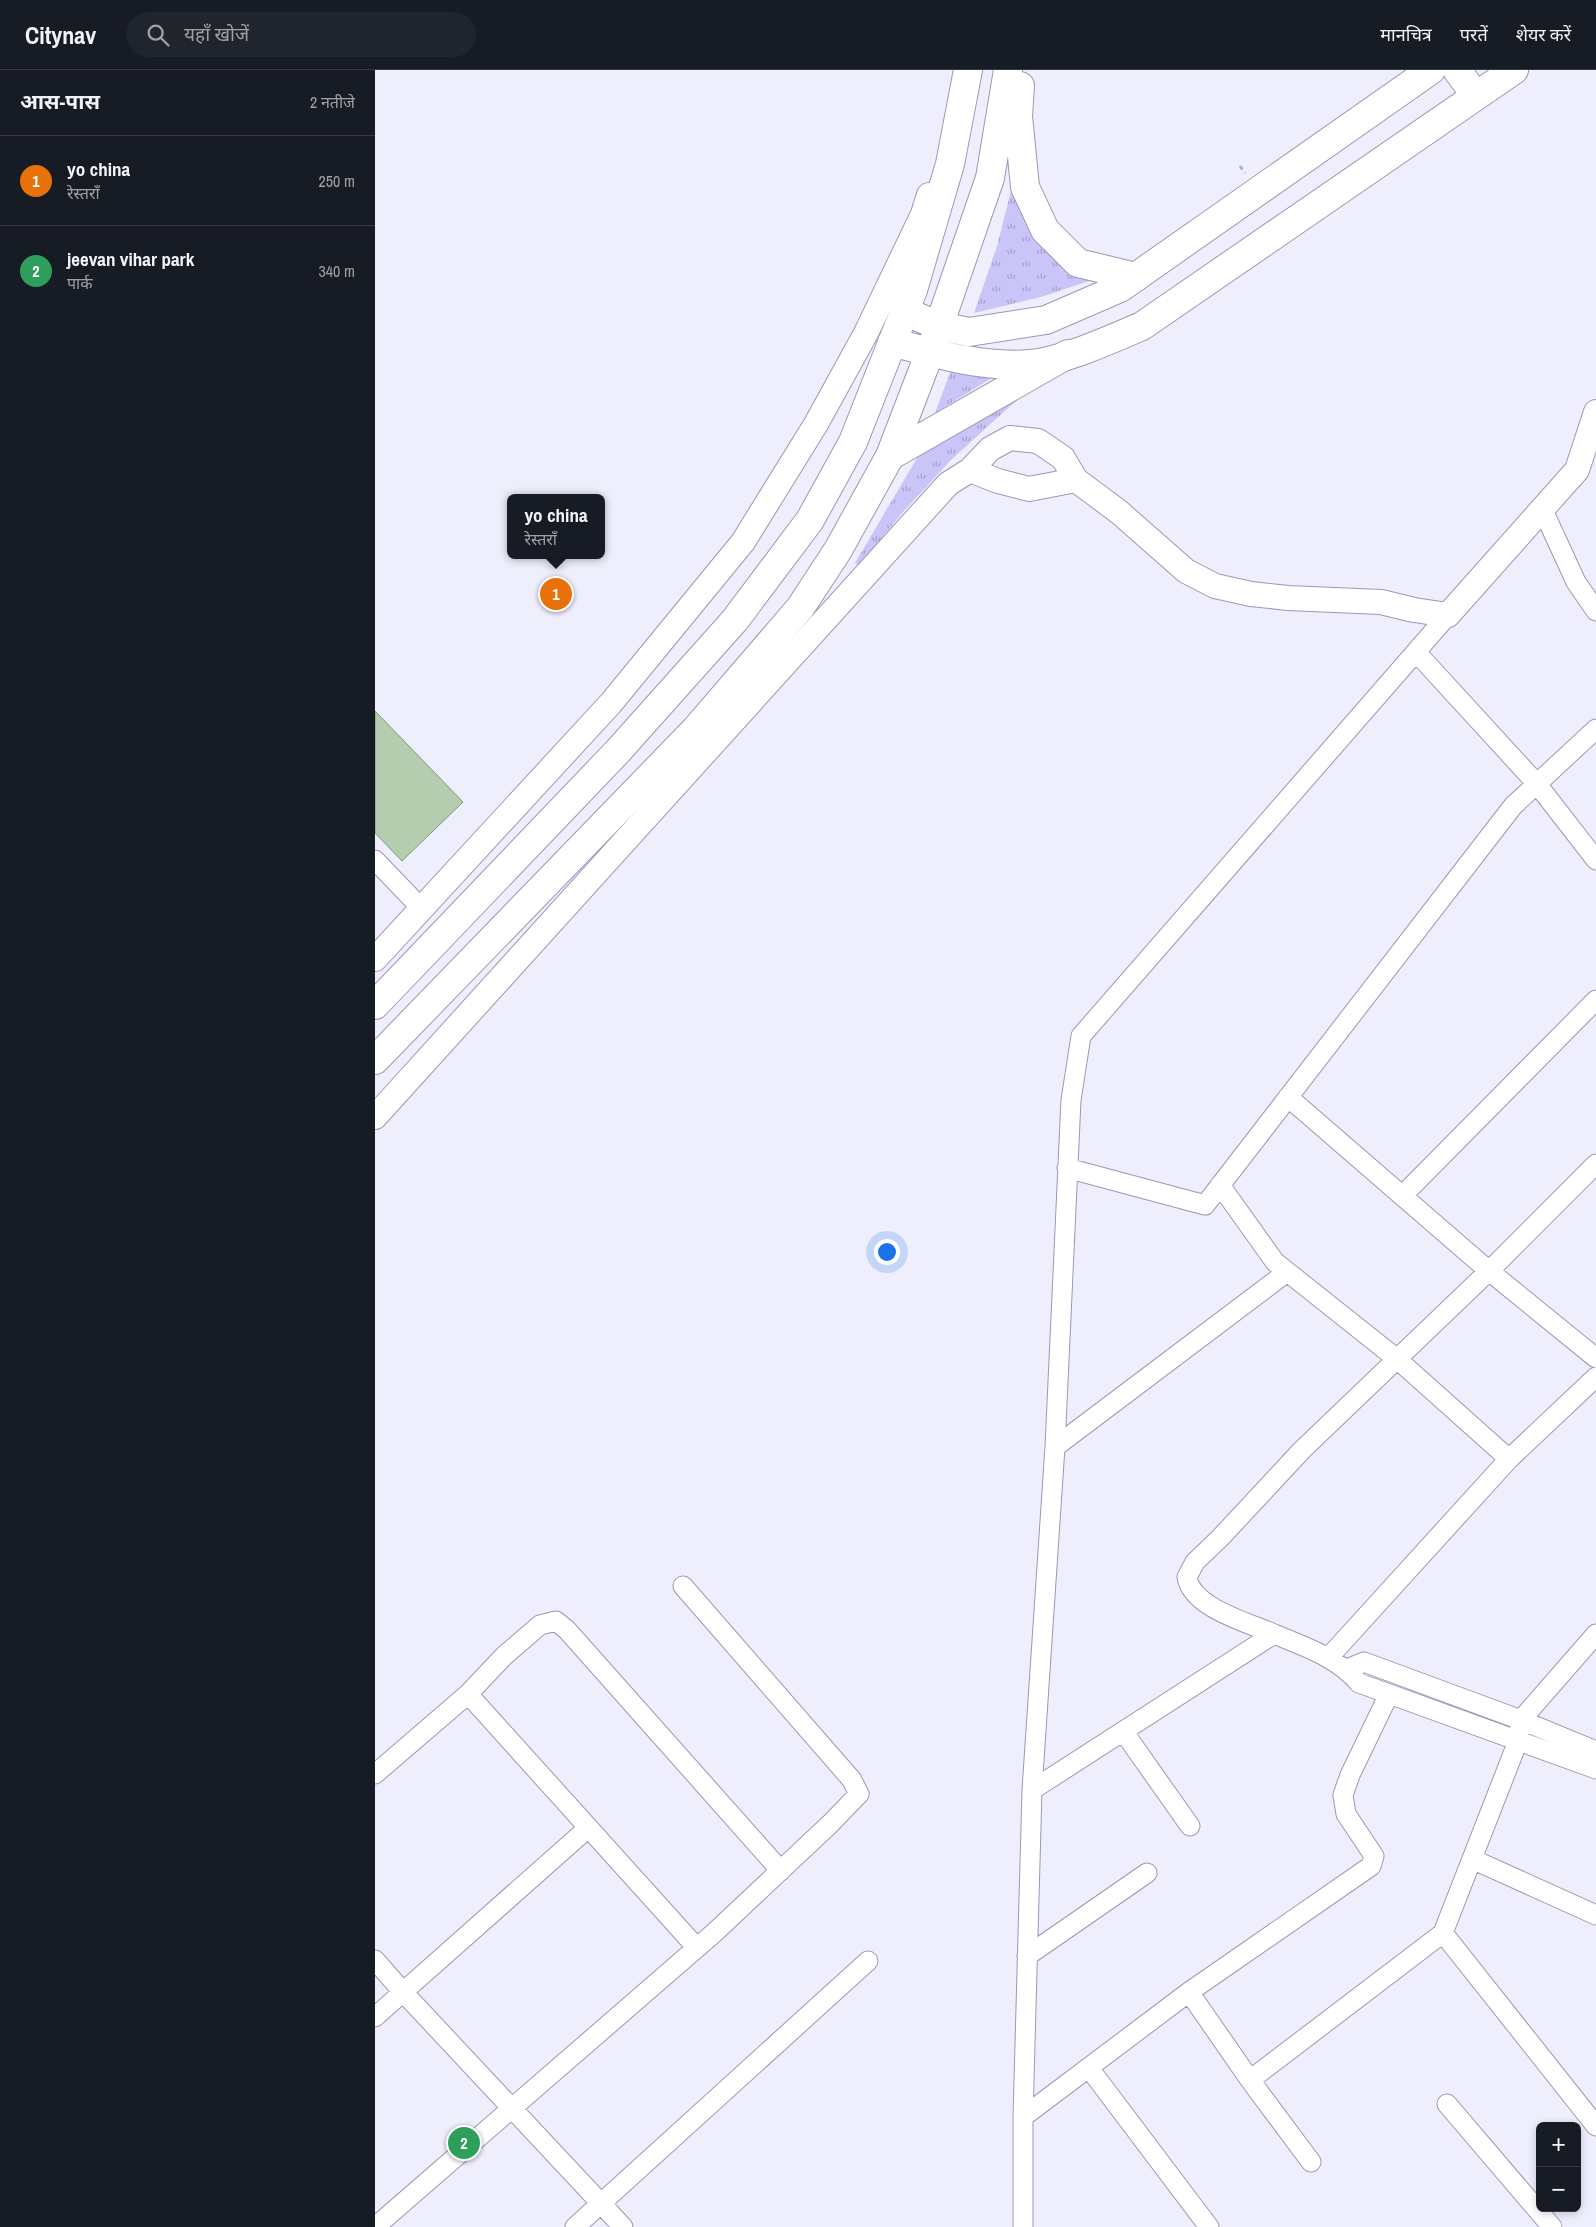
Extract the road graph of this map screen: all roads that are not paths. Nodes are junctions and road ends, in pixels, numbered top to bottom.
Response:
1 (966, 70) edge
2 (1008, 70) edge
3 (1020, 70) edge
4 (1431, 70) edge
5 (1457, 70) edge
6 (1514, 70) edge
7 (1476, 96) junction
8 (1136, 277) junction
9 (905, 311) junction
10 (939, 326) junction
11 (892, 342) junction
12 (930, 352) junction
13 (1068, 354) junction
14 (1596, 412) edge
15 (1596, 450) edge
16 (890, 456) junction
17 (970, 470) junction
18 (1577, 470) junction
19 (1077, 480) junction
20 (1542, 508) junction
21 (1596, 611) edge
22 (1448, 615) junction
23 (1416, 652) junction
24 (1596, 728) edge
25 (1537, 784) junction
26 (375, 860) edge
27 (1596, 860) edge
28 (422, 909) junction
29 (375, 959) edge
30 (1596, 1000) edge
31 (375, 1005) edge
32 (375, 1060) edge
33 (1289, 1097) junction
34 (375, 1116) edge
35 (1596, 1164) edge
36 (1067, 1168) junction
37 (1220, 1185) junction
38 (1402, 1196) junction
39 (1489, 1271) junction
40 (1287, 1272) junction
41 (1596, 1358) edge
42 (1397, 1359) junction
43 (1596, 1376) edge
44 (1055, 1447) junction
45 (1509, 1459) junction
46 (683, 1586) dead end
47 (1274, 1634) junction
48 (1596, 1634) edge
49 (1329, 1657) junction
50 (1347, 1669) junction
51 (468, 1694) junction
52 (1389, 1694) junction
53 (1521, 1720) junction
54 (1123, 1731) junction
55 (1517, 1741) junction
56 (1596, 1751) edge
57 (1596, 1769) edge
58 (375, 1774) edge
59 (1032, 1790) junction
60 (1190, 1826) dead end
61 (587, 1828) junction
62 (1472, 1859) junction
63 (781, 1870) junction
64 (1147, 1873) dead end
65 (1596, 1915) edge
66 (1443, 1933) junction
67 (697, 1948) junction
68 (1027, 1956) junction
69 (375, 1960) edge
70 (868, 1961) dead end
71 (403, 1992) junction
72 (1189, 1992) junction
73 (375, 2017) edge
74 (1089, 2068) junction
75 (1250, 2080) junction
76 (1447, 2104) dead end
77 (513, 2109) junction
78 (1023, 2117) junction
79 (1596, 2126) edge
80 (1311, 2162) dead end
81 (600, 2203) junction
82 (375, 2227) edge
83 (575, 2227) edge
84 (623, 2227) edge
85 (1023, 2227) edge
86 (1209, 2227) edge
87 (1552, 2227) edge

1 - 9 main road
1 - 28 street
2 - 10 main road
3 - 8 main road
4 - 8 main road
5 - 7 main road
6 - 7 main road
7 - 13 main road
8 - 10 main road
9 - 10 main road
9 - 11 main road
10 - 12 main road
11 - 12 main road
11 - 31 main road
12 - 13 main road
12 - 16 main road
13 - 16 main road
14 - 18 street
15 - 18 street
16 - 32 main road
17 - 19 street
17 - 19 street
17 - 34 street
18 - 20 street
19 - 22 street
20 - 21 street
20 - 22 street
22 - 23 street
23 - 25 street
23 - 36 street
24 - 25 street
25 - 27 street
25 - 33 street
26 - 28 street
28 - 29 street
30 - 38 street
33 - 37 street
33 - 38 street
35 - 39 street
36 - 37 street
36 - 44 street
37 - 40 street
38 - 39 street
39 - 41 street
39 - 42 street
40 - 42 street
40 - 44 street
42 - 45 street
42 - 47 street
43 - 45 street
44 - 59 street
45 - 49 street
46 - 63 street
47 - 49 street
47 - 54 street
48 - 53 street
49 - 50 street
50 - 52 street
50 - 53 street
51 - 58 street
51 - 61 street
51 - 63 street
52 - 55 street
52 - 72 street
53 - 55 street
53 - 56 street
54 - 59 street
54 - 60 street
55 - 57 street
55 - 62 street
59 - 68 street
61 - 67 street
61 - 71 street
62 - 65 street
62 - 66 street
63 - 67 street
64 - 68 street
66 - 75 street
66 - 79 street
67 - 77 street
68 - 78 street
69 - 71 street
70 - 81 street
71 - 73 street
71 - 77 street
72 - 74 street
72 - 75 street
74 - 78 street
74 - 86 street
75 - 80 street
76 - 87 street
77 - 81 street
77 - 82 street
78 - 85 street
81 - 83 street
81 - 84 street

